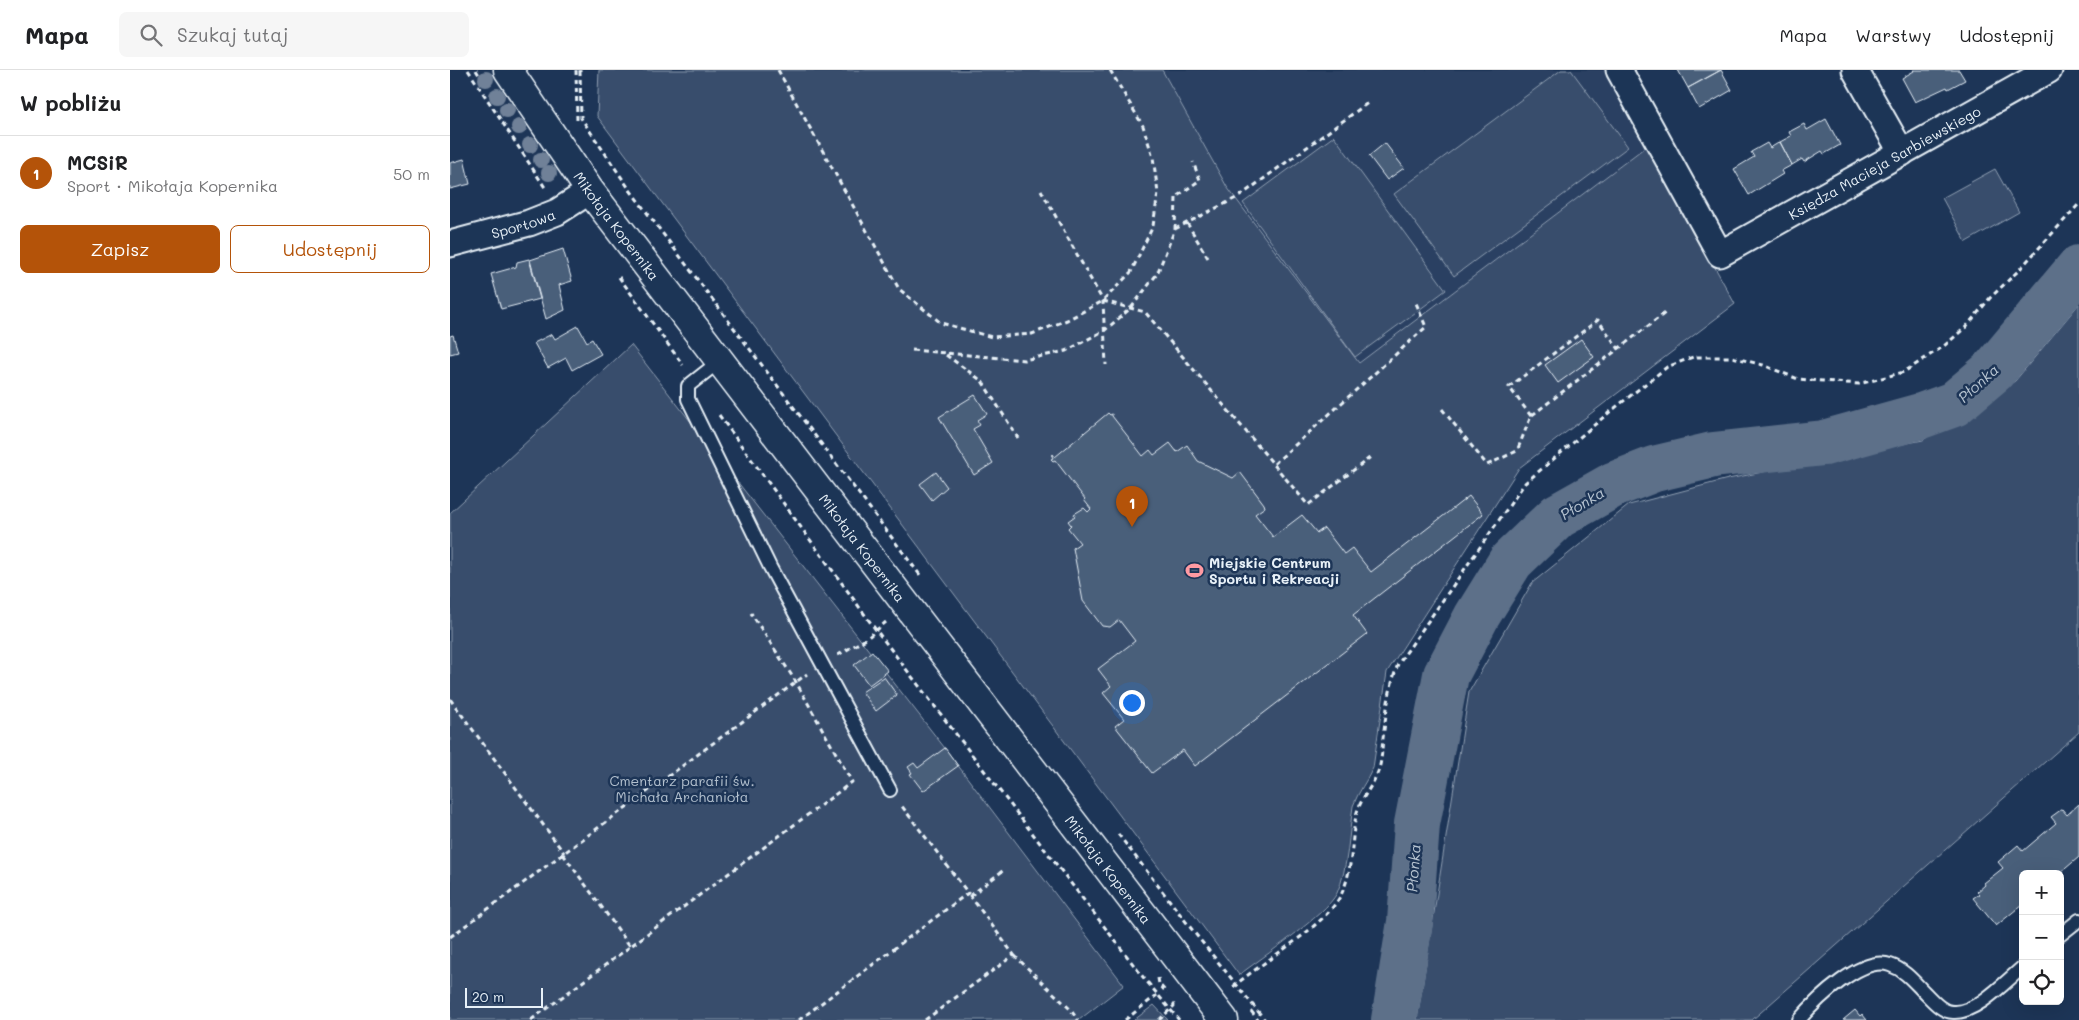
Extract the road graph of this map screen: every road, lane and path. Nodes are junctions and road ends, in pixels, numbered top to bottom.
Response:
1 (468, 70) edge
2 (508, 70) edge
3 (580, 70) edge
4 (778, 70) edge
5 (1110, 70) edge
6 (1619, 70) edge
7 (1855, 70) edge
8 (2049, 70) edge
9 (2014, 78) edge
10 (1368, 102) dead end
11 (1902, 153) junction
12 (1193, 162) dead end
13 (1040, 190) dead end
14 (590, 191) junction
15 (2079, 204) edge
16 (560, 209) junction
17 (1187, 223) junction
18 (1175, 229) junction
19 (450, 244) edge
20 (1208, 258) dead end
21 (614, 271) dead end
22 (1103, 301) junction
23 (1416, 304) dead end
24 (1132, 308) junction
25 (1665, 313) dead end
26 (1104, 330) junction
27 (1619, 349) junction
28 (912, 350) dead end
29 (944, 354) junction
30 (721, 360) junction
31 (1106, 365) dead end
32 (694, 380) junction
33 (1442, 409) dead end
34 (717, 412) dead end
35 (1531, 416) junction
36 (1018, 438) dead end
37 (1372, 456) dead end
38 (1274, 464) junction
39 (924, 580) dead end
40 (751, 613) dead end
41 (888, 620) dead end
42 (876, 630) junction
43 (822, 664) junction
44 (796, 682) junction
45 (450, 699) edge
46 (890, 790) joint
47 (1113, 826) dead end
48 (564, 854) junction
49 (1005, 869) dead end
50 (969, 894) junction
51 (2079, 920) edge
52 (2064, 932) edge
53 (450, 937) edge
54 (630, 946) junction
55 (1014, 955) junction
56 (2019, 970) edge
57 (1236, 985) junction
58 (1157, 994) junction
59 (530, 1020) edge
60 (799, 1020) edge
61 (925, 1020) edge
62 (1078, 1020) edge
63 (1125, 1020) edge
64 (1179, 1020) edge
65 (1224, 1020) edge
66 (1265, 1020) edge
67 (1799, 1020) edge

1 - 16 path
2 - 14 street, Mikołaja Kopernika
3 - 39 path
4 - 22 path
5 - 22 path
6 - 11 street, Księdza Macieja Sarbiewskiego
7 - 11 street
8 - 9 street, Księdza Macieja Sarbiewskiego
9 - 11 street, Księdza Macieja Sarbiewskiego
10 - 17 path
12 - 18 path
13 - 22 path
14 - 16 street, Sportowa
14 - 30 street, Mikołaja Kopernika
15 - 57 path
16 - 19 street, Sportowa
17 - 18 path
17 - 20 path
18 - 24 path
21 - 32 path
22 - 24 path
22 - 26 path
23 - 38 path
24 - 26 path
24 - 38 path
25 - 27 path
26 - 29 path
26 - 31 path
27 - 35 path
27 - 35 path
28 - 29 path
29 - 36 path
30 - 32 lane
30 - 65 street, Mikołaja Kopernika
32 - 43 lane
33 - 35 path
34 - 42 path
37 - 38 path
40 - 44 path
41 - 42 path
42 - 43 path
42 - 58 path
43 - 44 path
43 - 46 lane
44 - 48 path
44 - 54 path
45 - 48 path
46 - 50 path
47 - 57 path
48 - 53 path
48 - 54 path
49 - 50 path
50 - 55 path
50 - 60 path
51 - 52 lane
54 - 59 path
55 - 61 path
55 - 62 path
56 - 67 lane
57 - 66 path
58 - 63 path
58 - 64 path

